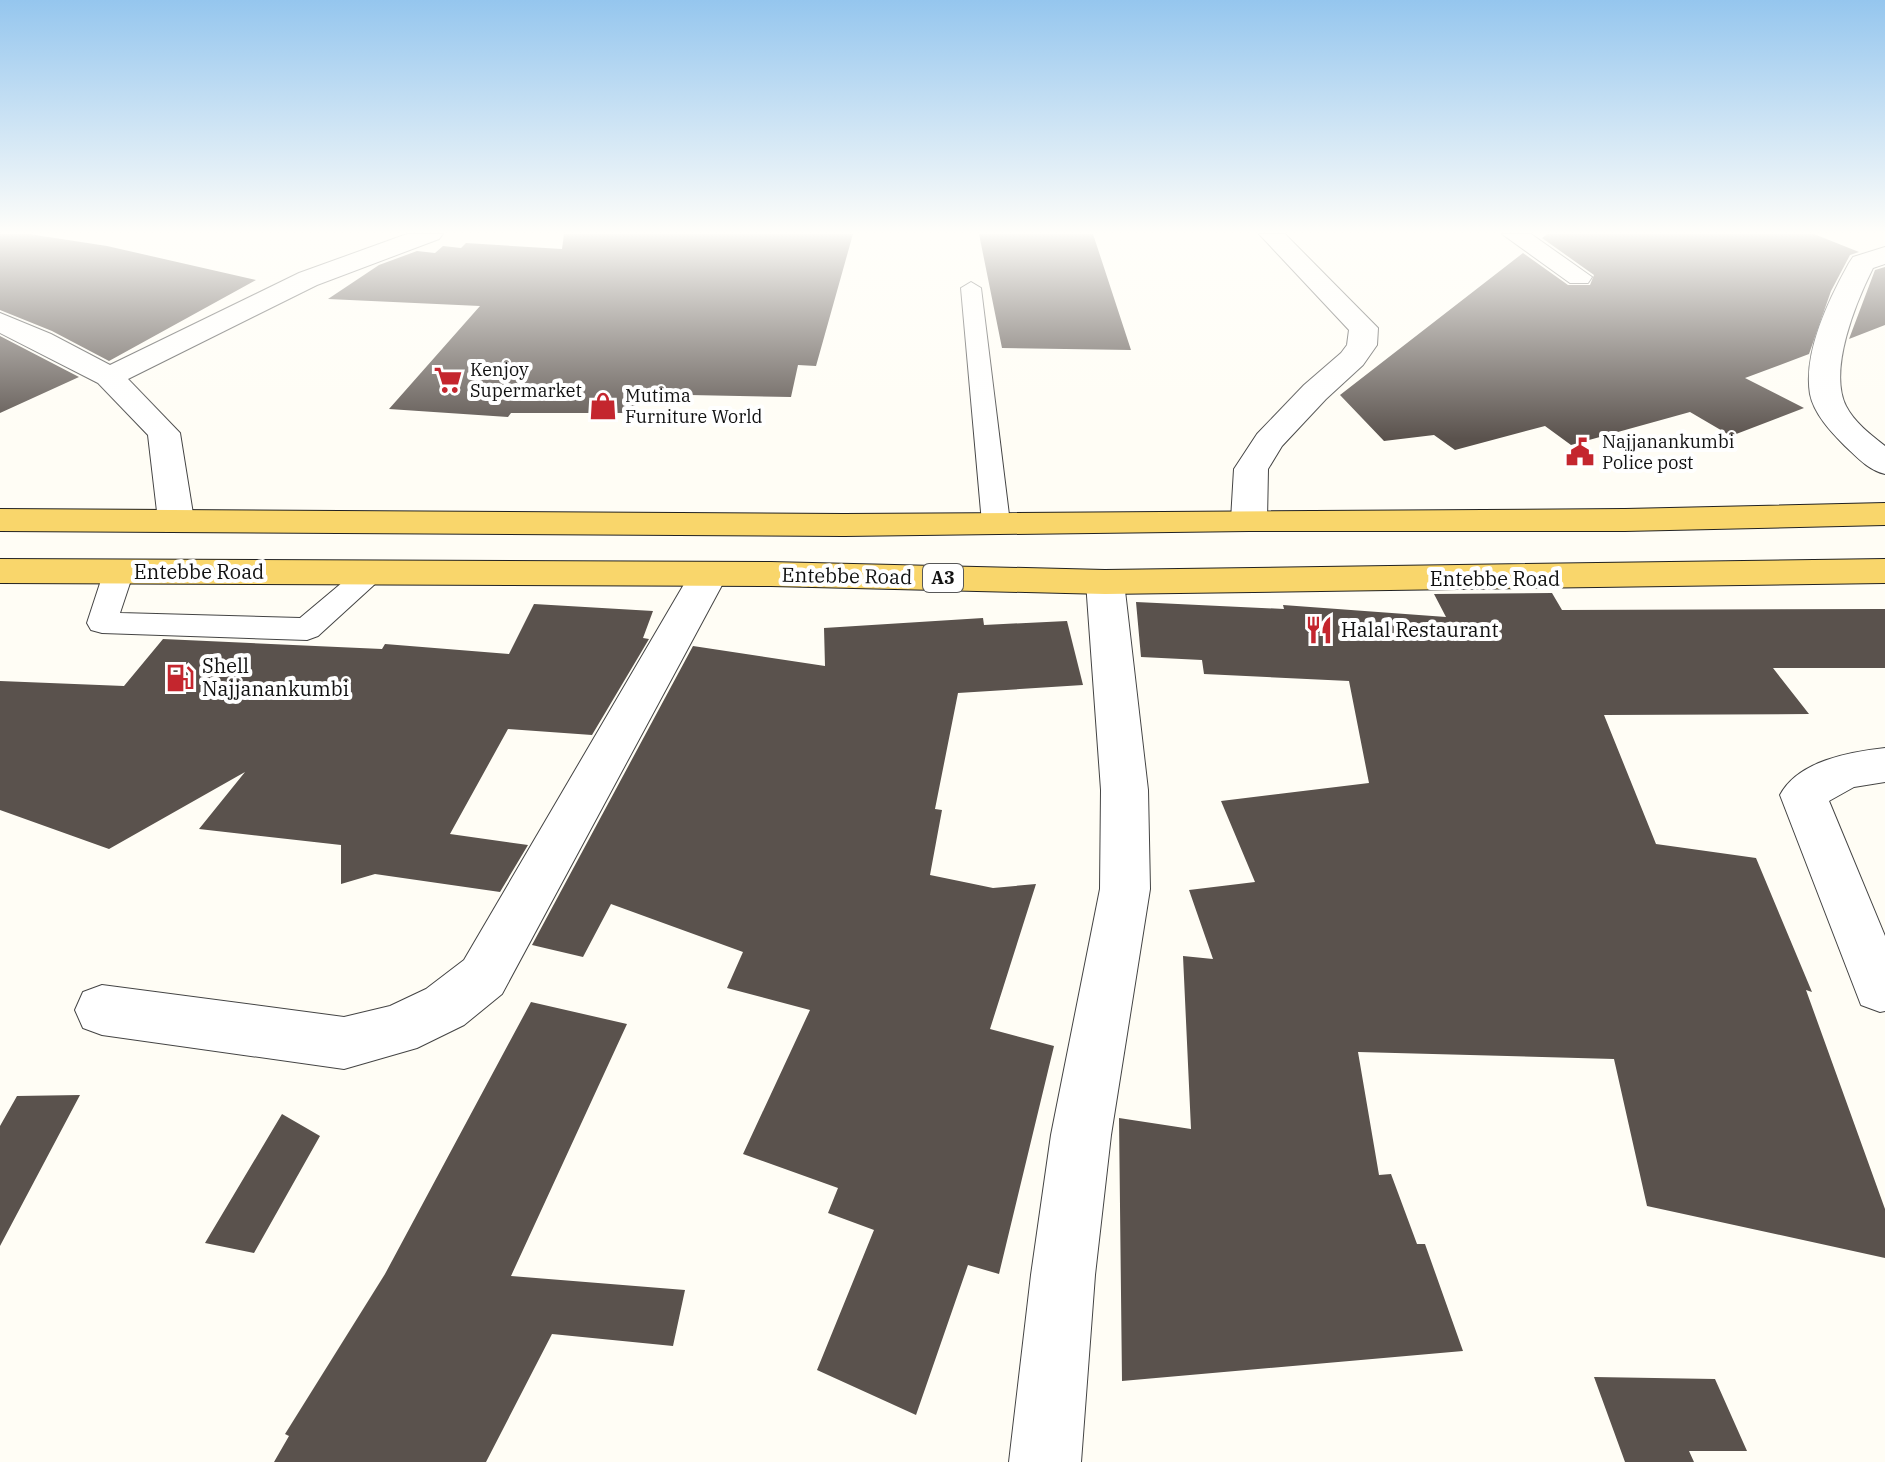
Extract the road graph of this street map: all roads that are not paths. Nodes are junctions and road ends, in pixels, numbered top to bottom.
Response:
1 (261, 302) edge
2 (973, 302) edge
3 (1339, 302) edge
4 (1845, 302) edge
5 (0, 322) edge
6 (109, 377) junction
7 (1885, 464) edge
8 (1885, 514) edge
9 (0, 520) edge
10 (176, 520) junction
11 (1249, 520) junction
12 (996, 523) junction
13 (0, 571) edge
14 (119, 571) junction
15 (1885, 571) edge
16 (372, 573) junction
17 (709, 574) junction
18 (1105, 582) junction
19 (1885, 765) edge
20 (1880, 988) dead end
21 (102, 1010) dead end
22 (1045, 1462) edge

1 - 6 street
2 - 12 lane
3 - 11 street
4 - 7 street
5 - 6 street
6 - 10 street
8 - 11 main road
9 - 10 main road
10 - 12 main road
11 - 12 main road
13 - 14 main road, Entebbe Road / A3
14 - 16 main road, Entebbe Road / A3
14 - 16 lane
15 - 18 main road, Entebbe Road / A3
16 - 17 main road, Entebbe Road / A3
17 - 18 main road, Entebbe Road / A3
17 - 21 street
18 - 22 street
19 - 20 street

